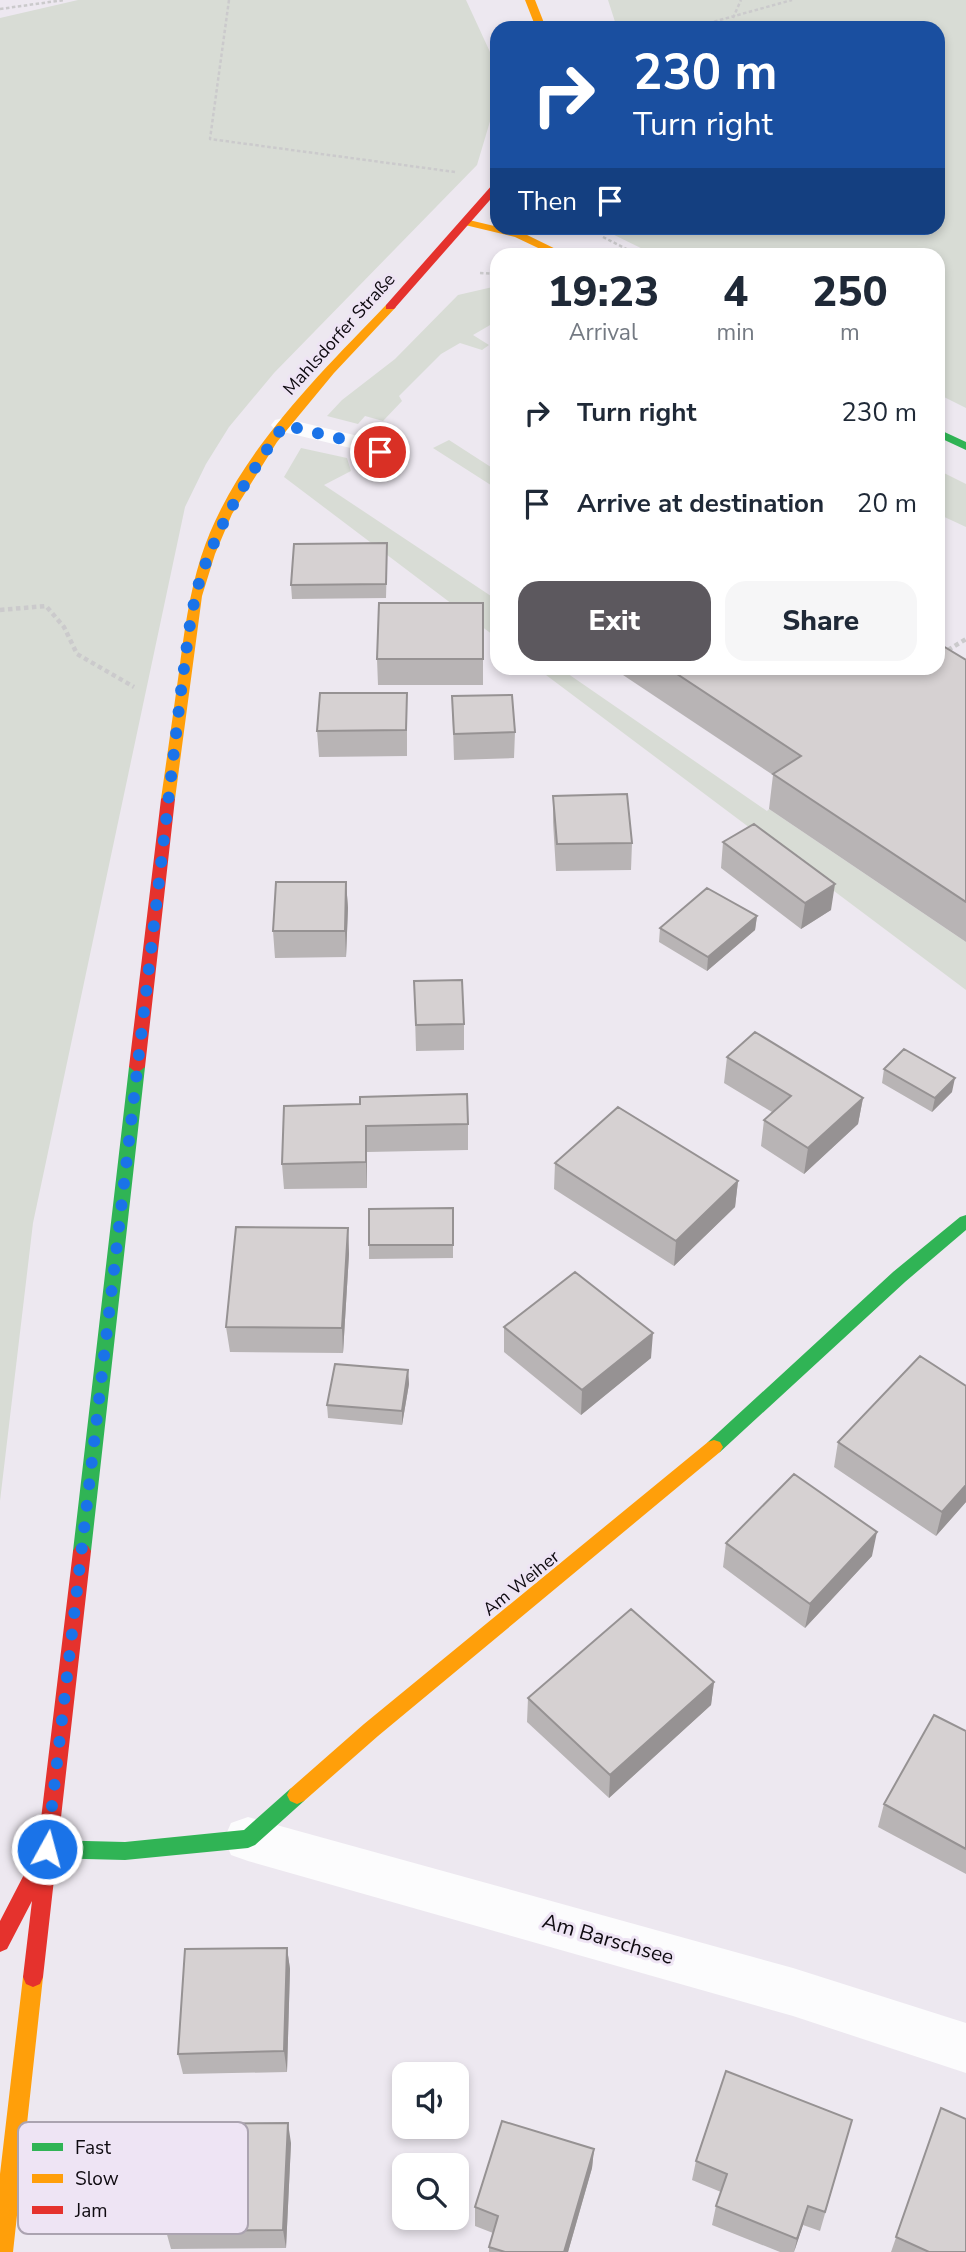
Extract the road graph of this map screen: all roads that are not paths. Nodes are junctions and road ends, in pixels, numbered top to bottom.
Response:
1 (530, 0) edge
2 (538, 21) edge
3 (490, 195) edge
4 (469, 223) junction
5 (490, 228) edge
6 (519, 235) edge
7 (547, 248) edge
8 (284, 425) junction
9 (945, 436) edge
10 (966, 446) edge
11 (392, 458) dead end
12 (966, 1221) edge
13 (248, 1839) junction
14 (47, 1849) junction
15 (0, 1942) edge
16 (966, 2048) edge
17 (2, 2252) edge

1 - 2 main road
3 - 4 main road, Mahlsdorfer Straße
4 - 5 main road
4 - 8 main road, Mahlsdorfer Straße
6 - 7 main road
8 - 11 lane
8 - 14 main road, Mahlsdorfer Straße
9 - 10 main road
12 - 13 main road, Am Weiher
13 - 14 main road
13 - 16 street, Am Barschsee
14 - 15 main road, Mahlsdorfer Straße
14 - 17 main road, Mahlsdorfer Straße

